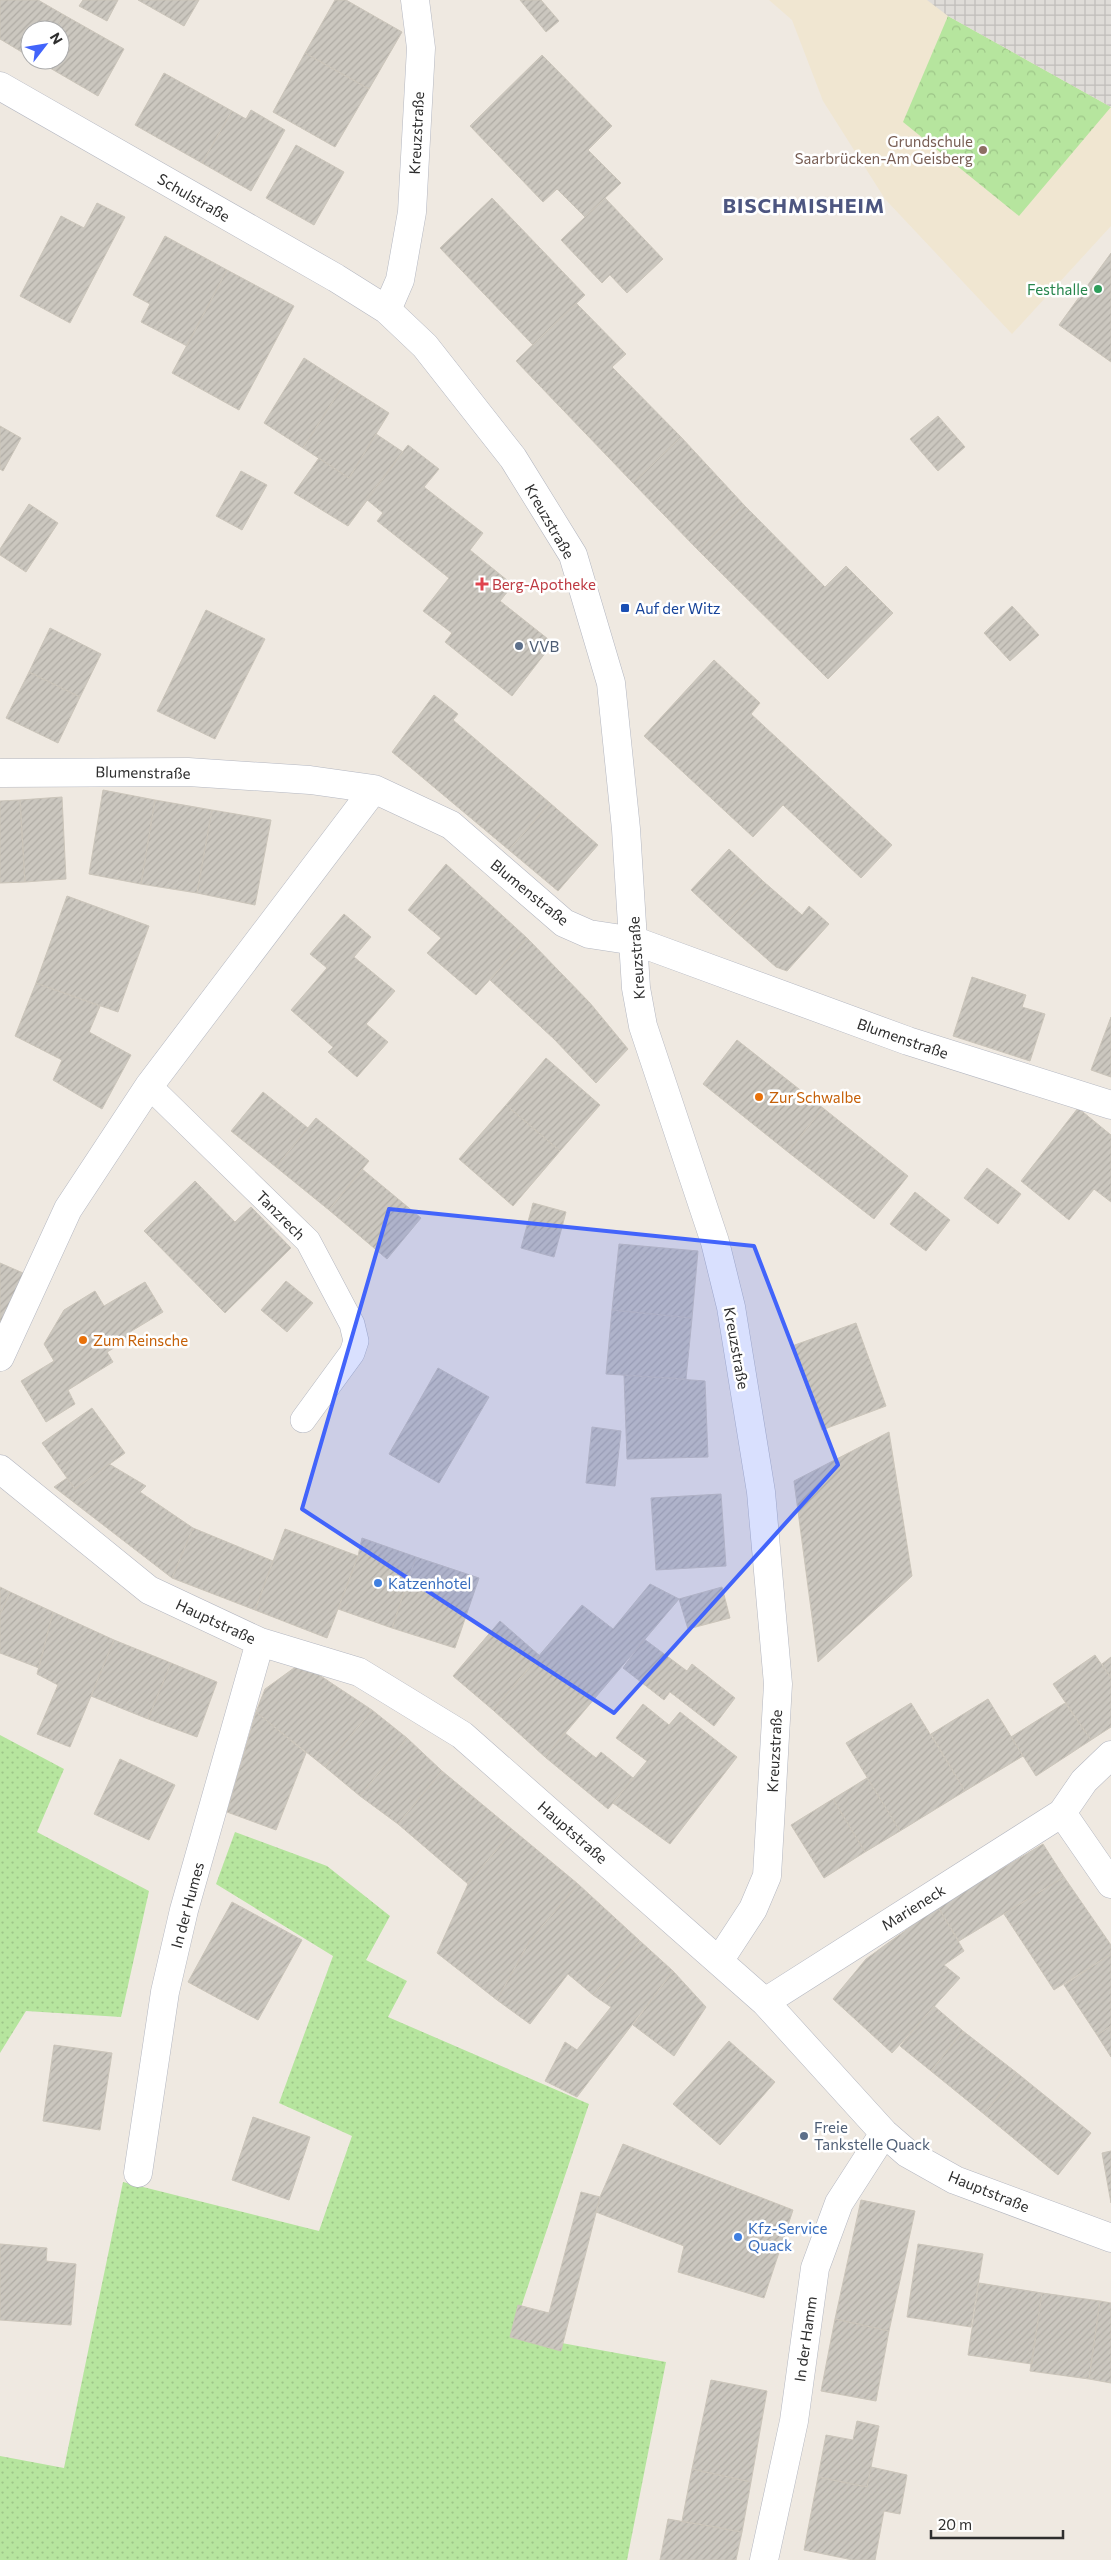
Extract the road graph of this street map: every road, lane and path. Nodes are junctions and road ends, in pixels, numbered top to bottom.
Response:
1 (415, 0) edge
2 (0, 86) edge
3 (387, 310) junction
4 (0, 772) edge
5 (374, 789) junction
6 (634, 941) junction
7 (149, 1086) junction
8 (1111, 1105) edge
9 (0, 1357) edge
10 (303, 1420) dead end
11 (0, 1469) edge
12 (260, 1642) junction
13 (1111, 1755) edge
14 (1062, 1813) junction
15 (1111, 1884) edge
16 (720, 1961) junction
17 (765, 2002) junction
18 (884, 2133) junction
19 (138, 2173) dead end
20 (1111, 2238) edge
21 (764, 2560) edge

1 - 3 street, Kreuzstraße
2 - 3 street, Schulstraße
3 - 6 street, Kreuzstraße
4 - 5 street, Blumenstraße
5 - 6 street, Blumenstraße
5 - 7 street
6 - 8 street, Blumenstraße
6 - 16 street, Kreuzstraße
7 - 9 street
7 - 10 lane, Tanzrech
11 - 12 street, Hauptstraße
12 - 16 street, Hauptstraße
12 - 19 street, In der Humes
13 - 14 street, Marieneck
14 - 15 street
14 - 17 street, Marieneck
16 - 17 street, Hauptstraße
17 - 18 street, Hauptstraße
18 - 20 street, Hauptstraße
18 - 21 street, In der Hamm

